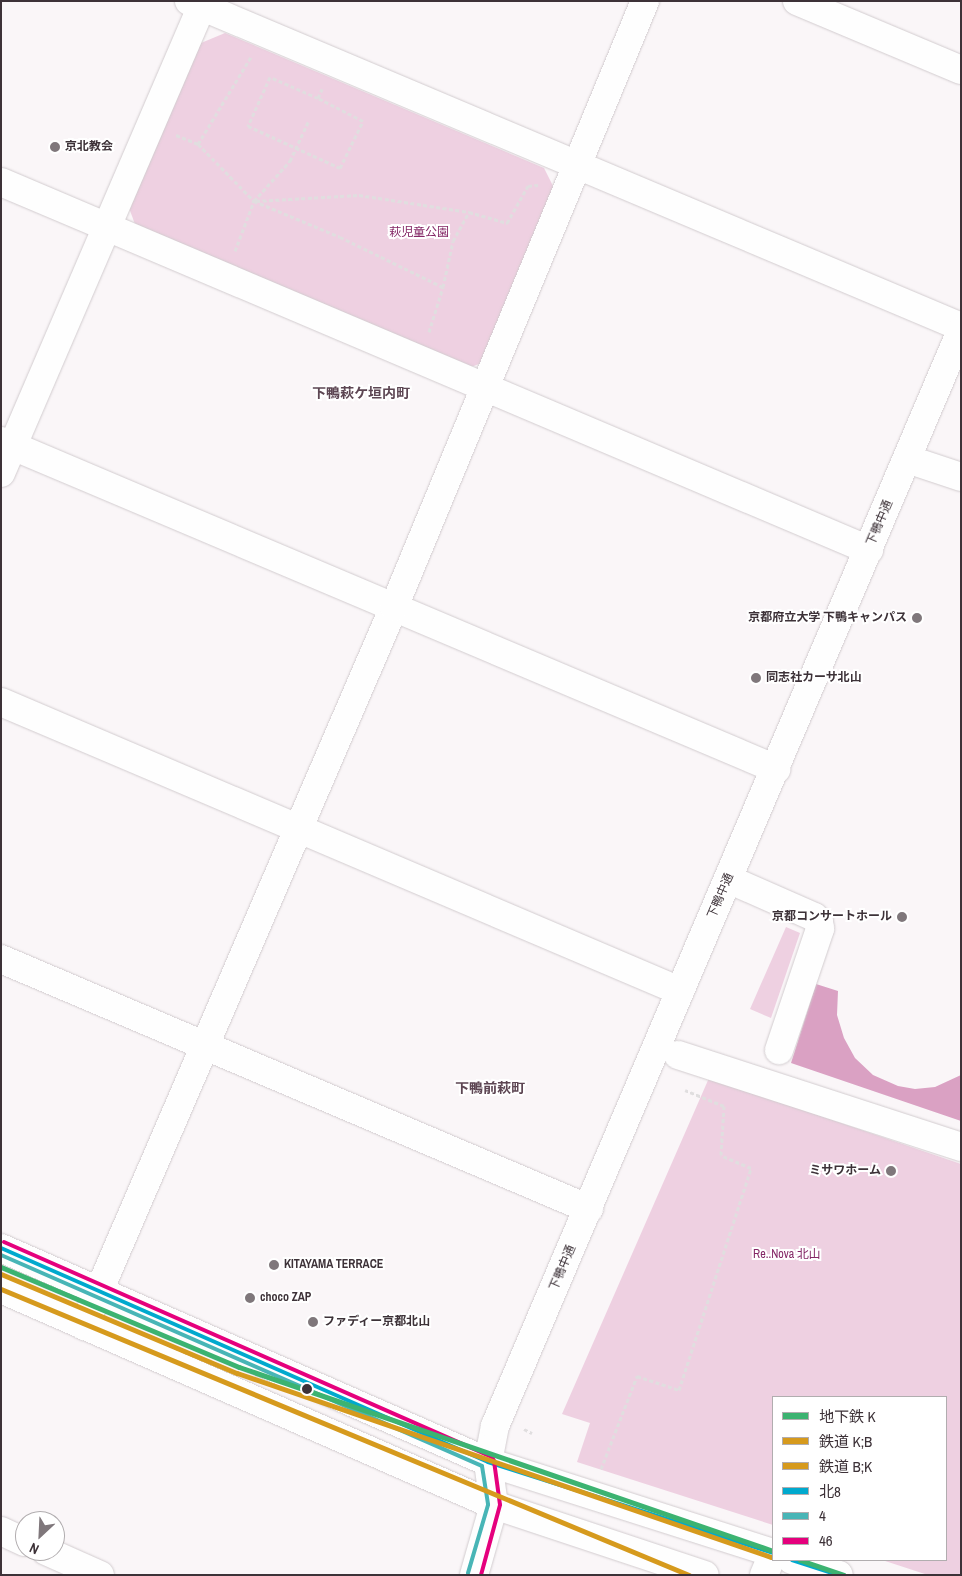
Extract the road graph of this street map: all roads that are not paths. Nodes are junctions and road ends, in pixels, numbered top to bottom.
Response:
1 (645, 1) edge
2 (797, 1) edge
3 (198, 3) edge
4 (844, 10) edge
5 (961, 70) edge
6 (573, 172) junction
7 (1, 182) edge
8 (107, 227) junction
9 (961, 329) edge
10 (486, 389) junction
11 (7, 443) edge
12 (907, 459) junction
13 (1, 473) edge
14 (961, 477) edge
15 (869, 550) junction
16 (394, 607) junction
17 (1, 702) edge
18 (776, 769) junction
19 (299, 829) junction
20 (728, 879) junction
21 (1, 959) edge
22 (680, 991) junction
23 (205, 1046) junction
24 (779, 1050) dead end
25 (678, 1055) dead end
26 (961, 1147) edge
27 (589, 1209) junction
28 (1, 1248) edge
29 (1, 1289) edge
30 (99, 1291) junction
31 (84, 1326) junction
32 (488, 1462) junction
33 (494, 1505) junction
34 (1, 1531) edge
35 (15, 1537) edge
36 (772, 1554) edge
37 (772, 1556) edge
38 (65, 1559) edge
39 (795, 1561) edge
40 (100, 1575) edge
41 (474, 1575) edge
42 (706, 1575) edge
43 (764, 1575) edge
44 (838, 1575) edge

1 - 6 street
2 - 4 street
3 - 6 street
3 - 8 street
4 - 5 street
6 - 9 street
6 - 10 street
7 - 8 street
8 - 10 street
8 - 11 street
9 - 12 street, 下鴨中通
10 - 15 street
10 - 16 street
11 - 13 street
11 - 16 street
12 - 14 street
12 - 15 street, 下鴨中通
15 - 18 street, 下鴨中通
16 - 18 street
16 - 19 street
17 - 19 street
18 - 20 street, 下鴨中通
19 - 22 street
19 - 23 street
20 - 22 street, 下鴨中通
20 - 24 street
21 - 23 street
22 - 27 street, 下鴨中通
23 - 27 street
23 - 30 street
25 - 26 street
27 - 32 street, 下鴨中通
28 - 30 street
29 - 31 street
30 - 31 street
30 - 32 street
31 - 33 street
32 - 33 street, 下鴨中通
32 - 36 street
33 - 41 street
33 - 42 street
34 - 35 street
37 - 43 street
38 - 40 street
39 - 44 street

